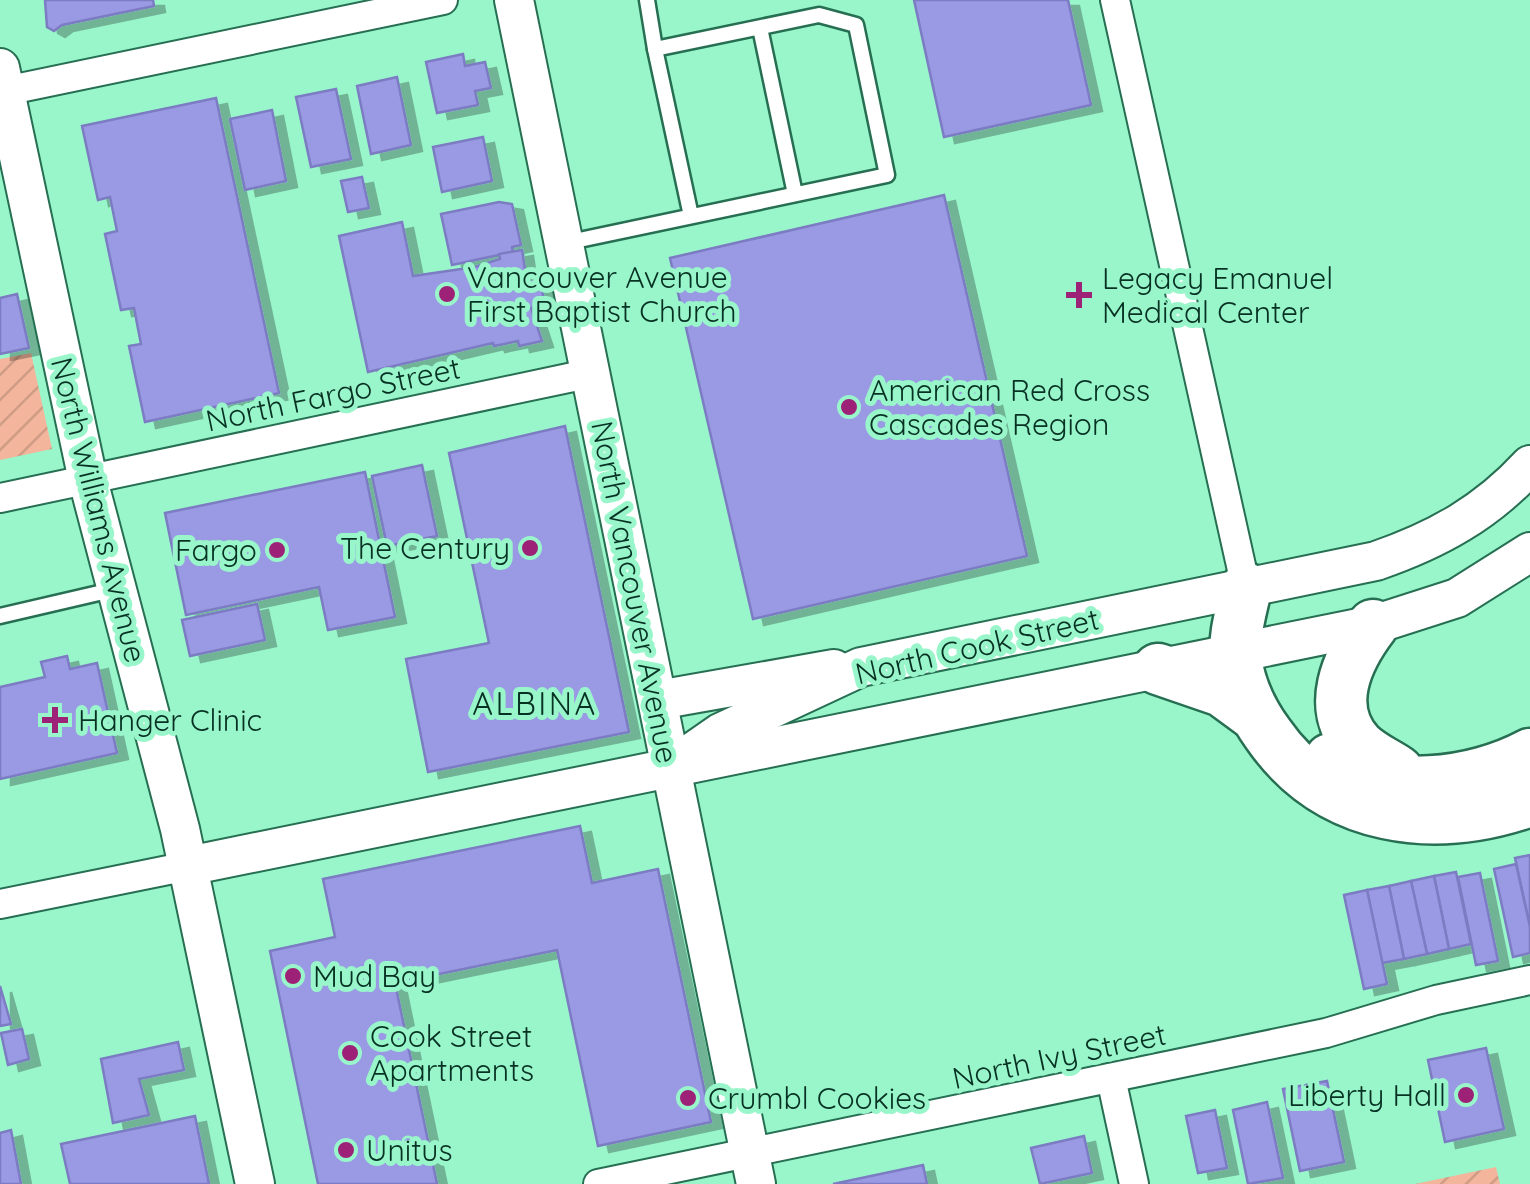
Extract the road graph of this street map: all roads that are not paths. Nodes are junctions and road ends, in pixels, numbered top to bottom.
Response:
1 (443, 0) edge
2 (514, 0) edge
3 (647, 0) edge
4 (1115, 0) edge
5 (760, 28) junction
6 (655, 49) junction
7 (2, 84) edge
8 (795, 194) junction
9 (691, 216) junction
10 (565, 243) junction
11 (592, 373) junction
12 (1530, 465) edge
13 (88, 480) junction
14 (0, 498) edge
15 (1530, 552) edge
16 (117, 588) junction
17 (1246, 588) junction
18 (0, 616) edge
19 (1373, 624) junction
20 (1250, 650) junction
21 (861, 667) junction
22 (1158, 669) junction
23 (658, 700) junction
24 (1252, 713) junction
25 (1530, 754) edge
26 (670, 768) junction
27 (1411, 779) junction
28 (1530, 801) edge
29 (188, 866) junction
30 (0, 904) edge
31 (1530, 980) edge
32 (1111, 1078) junction
33 (753, 1168) edge
34 (255, 1184) edge
35 (598, 1184) edge
36 (1134, 1184) edge

1 - 7 street
2 - 10 main road, North Vancouver Avenue
3 - 6 lane
4 - 17 street
5 - 6 lane
5 - 8 lane
5 - 8 lane
6 - 9 lane
7 - 13 main road, North Williams Avenue
8 - 9 lane
9 - 10 lane
10 - 11 main road, North Vancouver Avenue
11 - 13 street, North Fargo Street
11 - 23 main road, North Vancouver Avenue
12 - 17 main road, North Cook Street
13 - 14 street, North Fargo Street
13 - 16 main road, North Williams Avenue
15 - 19 main road, North Cook Street
16 - 18 lane
16 - 29 main road, North Williams Avenue
17 - 20 highway
17 - 21 main road, North Cook Street
19 - 20 main road, North Cook Street
19 - 27 highway
20 - 22 main road, North Cook Street
20 - 24 highway
20 - 27 highway
21 - 23 main road
21 - 26 main road, North Cook Street
22 - 24 highway
22 - 26 main road, North Cook Street
23 - 26 main road, North Vancouver Avenue
24 - 28 highway
25 - 27 highway
26 - 29 main road, North Cook Street
26 - 33 main road, North Vancouver Avenue
29 - 30 street
29 - 34 main road, North Williams Avenue
31 - 32 street, North Ivy Street
32 - 33 street, North Ivy Street
32 - 36 street
33 - 35 street, North Ivy Street

